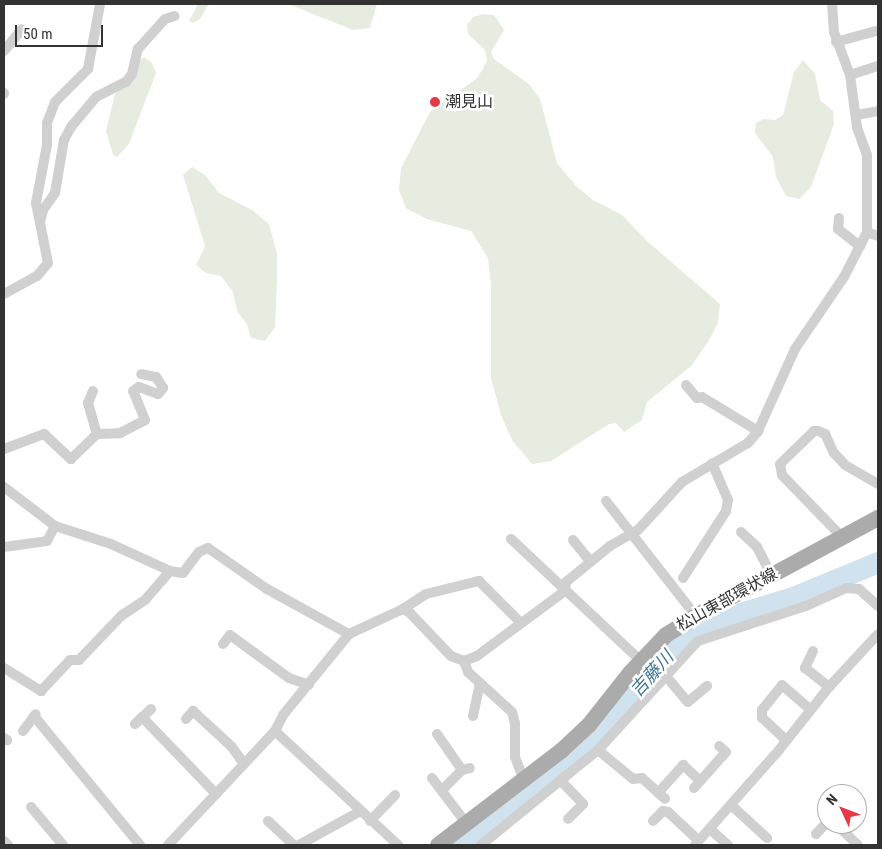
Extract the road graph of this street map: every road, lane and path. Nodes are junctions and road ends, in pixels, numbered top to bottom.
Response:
1 (100, 4) edge
2 (832, 4) edge
3 (175, 16) dead end
4 (22, 29) dead end
5 (876, 31) dead end
6 (836, 42) junction
7 (4, 51) edge
8 (878, 66) edge
9 (850, 75) junction
10 (878, 111) edge
11 (856, 116) junction
12 (839, 218) dead end
13 (40, 224) junction
14 (867, 232) junction
15 (878, 236) edge
16 (860, 246) junction
17 (4, 294) edge
18 (141, 374) dead end
19 (686, 385) dead end
20 (94, 390) dead end
21 (758, 431) junction
22 (97, 434) junction
23 (4, 449) edge
24 (712, 463) junction
25 (878, 484) edge
26 (4, 487) edge
27 (606, 501) dead end
28 (878, 518) edge
29 (55, 526) junction
30 (741, 532) dead end
31 (632, 534) junction
32 (842, 537) junction
33 (511, 539) dead end
34 (573, 540) dead end
35 (4, 547) edge
36 (591, 562) junction
37 (170, 571) junction
38 (772, 575) junction
39 (683, 578) dead end
40 (565, 591) junction
41 (878, 606) edge
42 (403, 609) junction
43 (696, 616) junction
44 (521, 623) junction
45 (349, 634) junction
46 (878, 634) edge
47 (222, 644) dead end
48 (813, 651) dead end
49 (640, 660) junction
50 (464, 661) junction
51 (4, 668) edge
52 (665, 675) junction
53 (480, 683) junction
54 (309, 685) junction
55 (707, 686) dead end
56 (829, 687) junction
57 (151, 709) dead end
58 (810, 709) junction
59 (473, 716) dead end
60 (186, 719) dead end
61 (23, 731) dead end
62 (274, 731) junction
63 (437, 734) dead end
64 (786, 740) junction
65 (719, 746) dead end
66 (598, 750) junction
67 (244, 764) junction
68 (432, 778) dead end
69 (524, 780) junction
70 (560, 781) junction
71 (442, 790) junction
72 (216, 794) junction
73 (395, 795) dead end
74 (731, 805) junction
75 (31, 807) dead end
76 (359, 812) junction
77 (568, 820) dead end
78 (268, 821) dead end
79 (370, 821) junction
80 (653, 821) dead end
81 (466, 823) junction
82 (710, 829) junction
83 (846, 834) edge
84 (767, 838) dead end
85 (4, 840) edge
86 (697, 843) edge
87 (8, 845) edge
88 (63, 845) edge
89 (140, 845) edge
90 (168, 845) edge
91 (294, 845) edge
92 (299, 845) edge
93 (398, 845) edge
94 (438, 845) edge
95 (481, 845) edge
96 (728, 845) edge
97 (858, 845) edge

1 - 13 street
2 - 6 street
3 - 13 street
4 - 7 street
5 - 6 street
6 - 9 street
8 - 9 street
9 - 11 street
10 - 11 street
11 - 14 street
12 - 16 street
13 - 17 street
14 - 15 street
14 - 16 street
16 - 21 street
18 - 22 street
19 - 21 street
20 - 22 street
21 - 24 street
22 - 23 street
24 - 31 street
24 - 39 street
25 - 32 street
26 - 29 street
27 - 31 street
28 - 32 main road, 松山東部環状線
29 - 35 street
29 - 37 street
30 - 38 street
31 - 36 street
31 - 43 street
32 - 38 main road, 松山東部環状線
33 - 40 street
34 - 36 street
36 - 40 street
37 - 45 street
37 - 51 street
38 - 43 main road, 松山東部環状線
40 - 44 street
40 - 49 street
41 - 52 street
42 - 44 street
42 - 45 street
42 - 50 street
43 - 49 main road, 松山東部環状線
44 - 50 street
45 - 54 street
46 - 56 street
47 - 54 street
48 - 56 street
49 - 69 main road, 松山東部環状線
50 - 53 street
52 - 55 street
52 - 66 street
53 - 59 street
53 - 69 street
54 - 62 street
56 - 58 street
57 - 72 street
58 - 64 street
58 - 64 street
60 - 67 street
61 - 89 street
62 - 67 street
62 - 76 street
63 - 71 street
64 - 74 street
65 - 66 street
66 - 70 street
67 - 72 street
68 - 71 street
69 - 81 main road, 松山東部環状線
70 - 77 street
70 - 95 street
71 - 81 street
72 - 90 street
73 - 79 street
74 - 82 street
74 - 84 street
75 - 88 street
76 - 79 street
76 - 92 street
78 - 91 street
79 - 93 street
80 - 86 street
81 - 94 main road, 松山東部環状線
82 - 86 street
82 - 96 street
83 - 97 street
85 - 87 street

